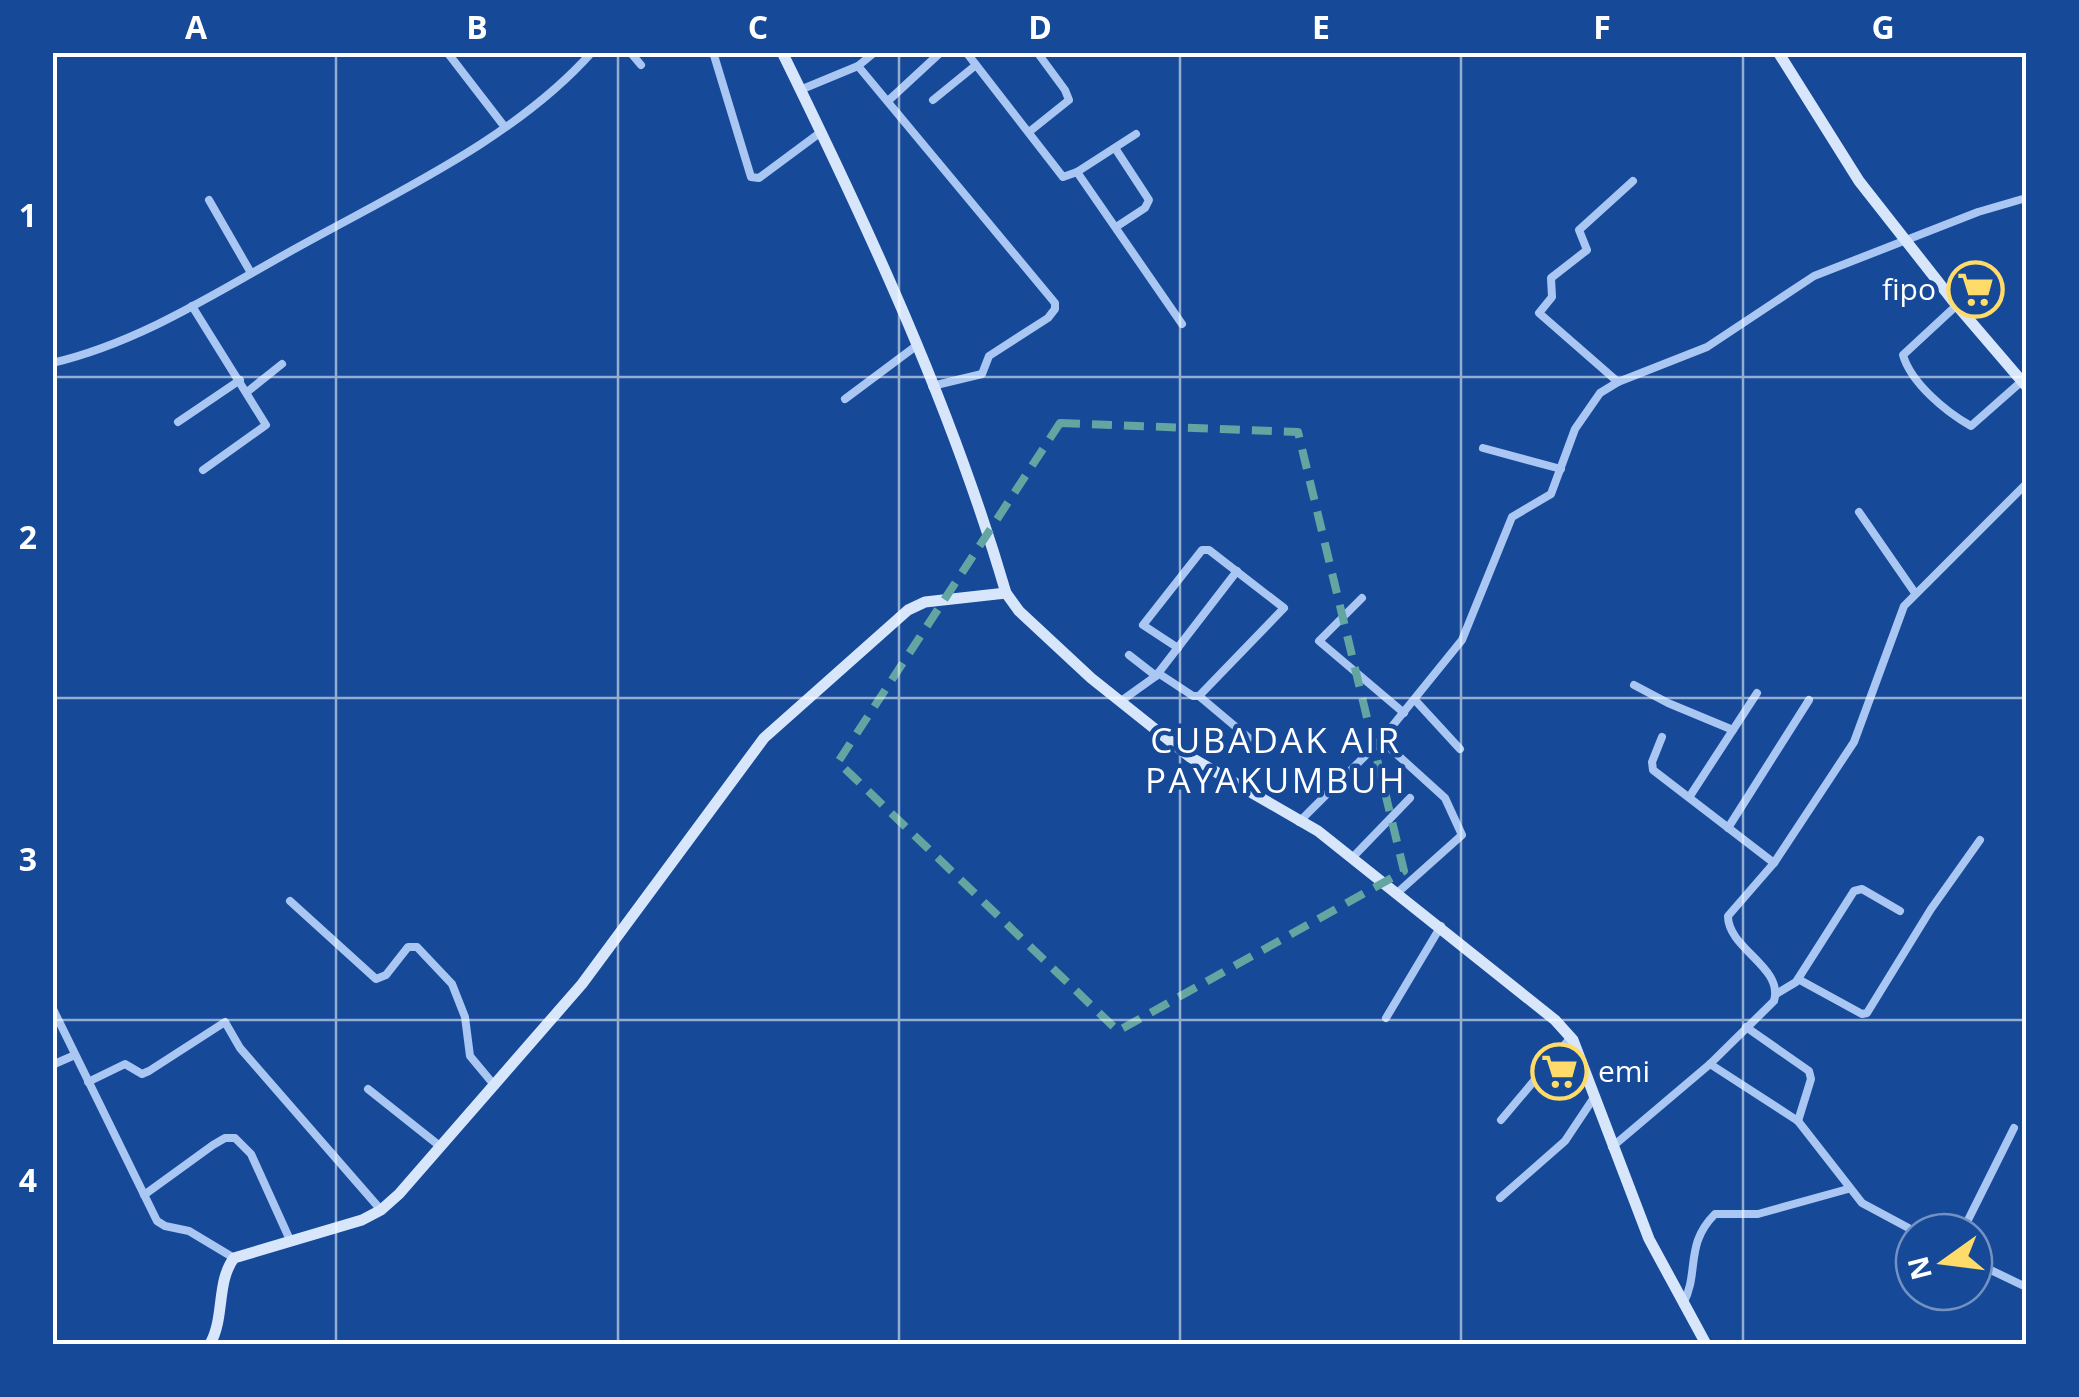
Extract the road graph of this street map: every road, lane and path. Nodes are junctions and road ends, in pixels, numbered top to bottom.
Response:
1 (447, 52) edge
2 (592, 52) edge
3 (630, 52) edge
4 (713, 52) edge
5 (782, 52) edge
6 (874, 52) edge
7 (941, 52) edge
8 (966, 52) edge
9 (1037, 52) edge
10 (1778, 52) edge
11 (976, 64) junction
12 (641, 65) dead end
13 (858, 66) junction
14 (800, 90) junction
15 (934, 100) dead end
16 (888, 101) junction
17 (504, 126) junction
18 (822, 131) junction
19 (1029, 132) junction
20 (1136, 134) dead end
21 (1115, 148) junction
22 (1078, 172) junction
23 (1633, 181) dead end
24 (2026, 198) edge
25 (209, 200) dead end
26 (1116, 228) junction
27 (1908, 242) junction
28 (251, 273) junction
29 (1957, 305) junction
30 (192, 306) junction
31 (1182, 324) dead end
32 (916, 346) junction
33 (52, 363) edge
34 (282, 364) dead end
35 (240, 380) junction
36 (1618, 382) junction
37 (2024, 384) edge
38 (932, 386) junction
39 (247, 392) junction
40 (845, 399) dead end
41 (178, 422) dead end
42 (1483, 448) dead end
43 (1562, 468) junction
44 (203, 470) dead end
45 (2026, 484) edge
46 (1859, 512) dead end
47 (1237, 571) junction
48 (1006, 593) junction
49 (1914, 593) junction
50 (1362, 598) dead end
51 (1178, 648) junction
52 (1129, 655) dead end
53 (1157, 675) junction
54 (1634, 684) dead end
55 (1758, 693) dead end
56 (1200, 696) junction
57 (1415, 700) junction
58 (1809, 700) dead end
59 (1121, 702) junction
60 (1404, 714) junction
61 (1734, 730) junction
62 (1662, 737) dead end
63 (1249, 738) dead end
64 (1381, 740) junction
65 (1460, 749) dead end
66 (1690, 796) junction
67 (1410, 798) dead end
68 (1299, 822) junction
69 (1728, 828) junction
70 (1980, 840) dead end
71 (1352, 858) junction
72 (1774, 862) junction
73 (1396, 894) junction
74 (290, 901) dead end
75 (1900, 911) dead end
76 (1441, 926) junction
77 (1798, 978) junction
78 (1776, 994) junction
79 (52, 1007) edge
80 (1386, 1018) dead end
81 (1746, 1027) junction
82 (1571, 1038) junction
83 (76, 1055) junction
84 (1710, 1064) junction
85 (52, 1066) edge
86 (88, 1082) junction
87 (495, 1086) junction
88 (368, 1088) dead end
89 (1595, 1096) junction
90 (1501, 1120) dead end
91 (1798, 1122) junction
92 (2014, 1128) dead end
93 (1612, 1146) junction
94 (441, 1147) junction
95 (1848, 1189) junction
96 (144, 1195) junction
97 (1500, 1198) dead end
98 (381, 1210) junction
99 (1972, 1212) edge
100 (1894, 1220) edge
101 (290, 1240) junction
102 (230, 1264) junction
103 (1994, 1272) edge
104 (2026, 1287) edge
105 (1684, 1304) junction
106 (210, 1344) edge
107 (1706, 1344) edge

1 - 17 street
2 - 17 street
3 - 12 street
4 - 18 street
5 - 14 street
6 - 13 street
7 - 16 street
8 - 11 street
9 - 19 street
10 - 27 street
11 - 15 street
11 - 19 street
13 - 14 street
13 - 16 street
14 - 18 street
16 - 38 street
17 - 28 street
18 - 32 street
19 - 22 street
20 - 21 street
21 - 22 street
21 - 26 street
22 - 26 street
23 - 36 street
24 - 27 street
25 - 28 street
26 - 31 street
27 - 29 street
27 - 36 street
28 - 30 street
29 - 37 street
29 - 37 street
30 - 33 street
30 - 35 street
32 - 38 street
32 - 40 street
34 - 39 street
35 - 39 street
35 - 41 street
36 - 43 street
38 - 48 street
39 - 44 street
42 - 43 street
43 - 57 street
45 - 49 street
46 - 49 street
47 - 51 street
47 - 51 street
47 - 56 street
48 - 59 street
48 - 87 street
49 - 72 street
50 - 60 street
51 - 53 street
52 - 53 street
53 - 56 street
53 - 59 street
54 - 61 street
55 - 61 street
56 - 63 street
57 - 60 street
57 - 65 street
58 - 69 street
59 - 68 street
60 - 64 street
61 - 66 street
62 - 66 street
64 - 68 street
64 - 73 street
66 - 69 street
67 - 71 street
68 - 71 street
69 - 72 street
70 - 77 street
71 - 73 street
72 - 78 street
73 - 76 street
74 - 87 street
75 - 77 street
76 - 80 street
76 - 82 street
77 - 78 street
78 - 81 street
79 - 83 street
81 - 84 street
81 - 91 street
82 - 89 street
82 - 90 street
83 - 85 street
83 - 86 street
84 - 91 street
84 - 93 street
86 - 96 street
86 - 98 street
87 - 94 street
88 - 94 street
89 - 93 street
89 - 97 street
91 - 95 street
92 - 99 street
93 - 105 street
94 - 98 street
95 - 100 street
95 - 105 street
96 - 101 street
96 - 102 street
98 - 101 street
101 - 102 street
102 - 106 street
103 - 104 street
105 - 107 street

